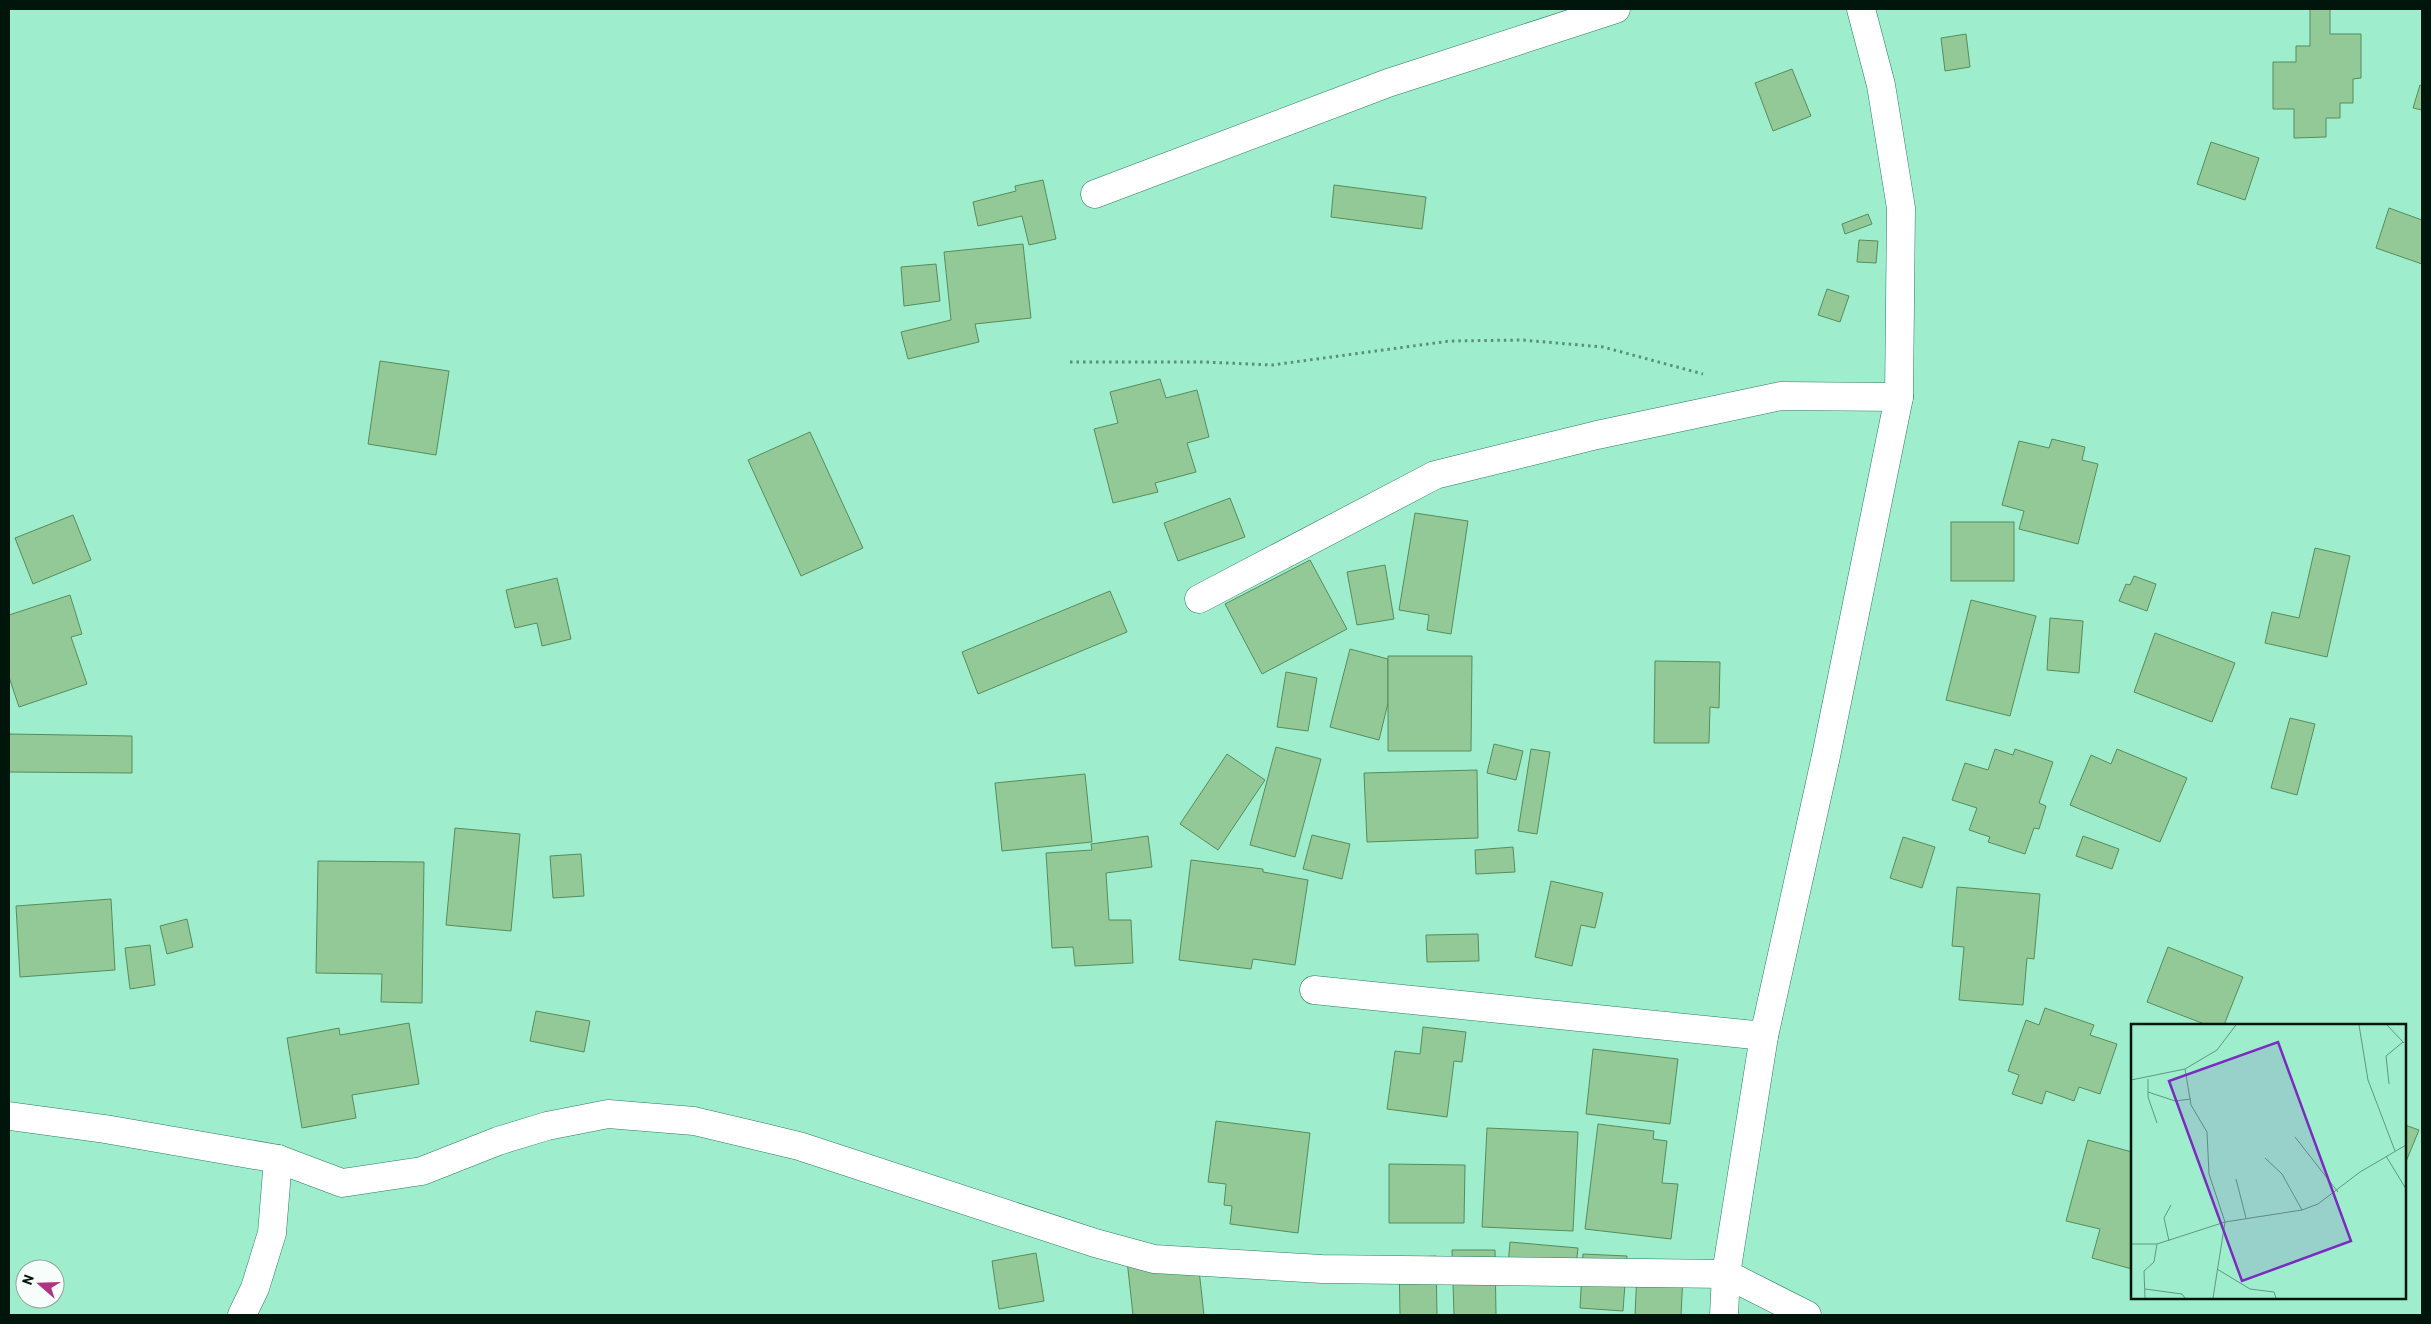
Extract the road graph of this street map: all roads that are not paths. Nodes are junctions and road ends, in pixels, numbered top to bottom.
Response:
1 (1616, 9) edge
2 (1861, 9) edge
3 (1094, 194) dead end
4 (1899, 397) junction
5 (1199, 598) dead end
6 (1314, 990) dead end
7 (1764, 1036) junction
8 (9, 1116) edge
9 (278, 1159) junction
10 (1726, 1274) junction
11 (242, 1315) edge
12 (1724, 1315) edge
13 (1807, 1315) edge

1 - 3 street
2 - 4 street
4 - 5 street
4 - 7 street
6 - 7 street
7 - 10 street
8 - 9 street
9 - 10 street
9 - 11 street
10 - 12 street
10 - 13 street

